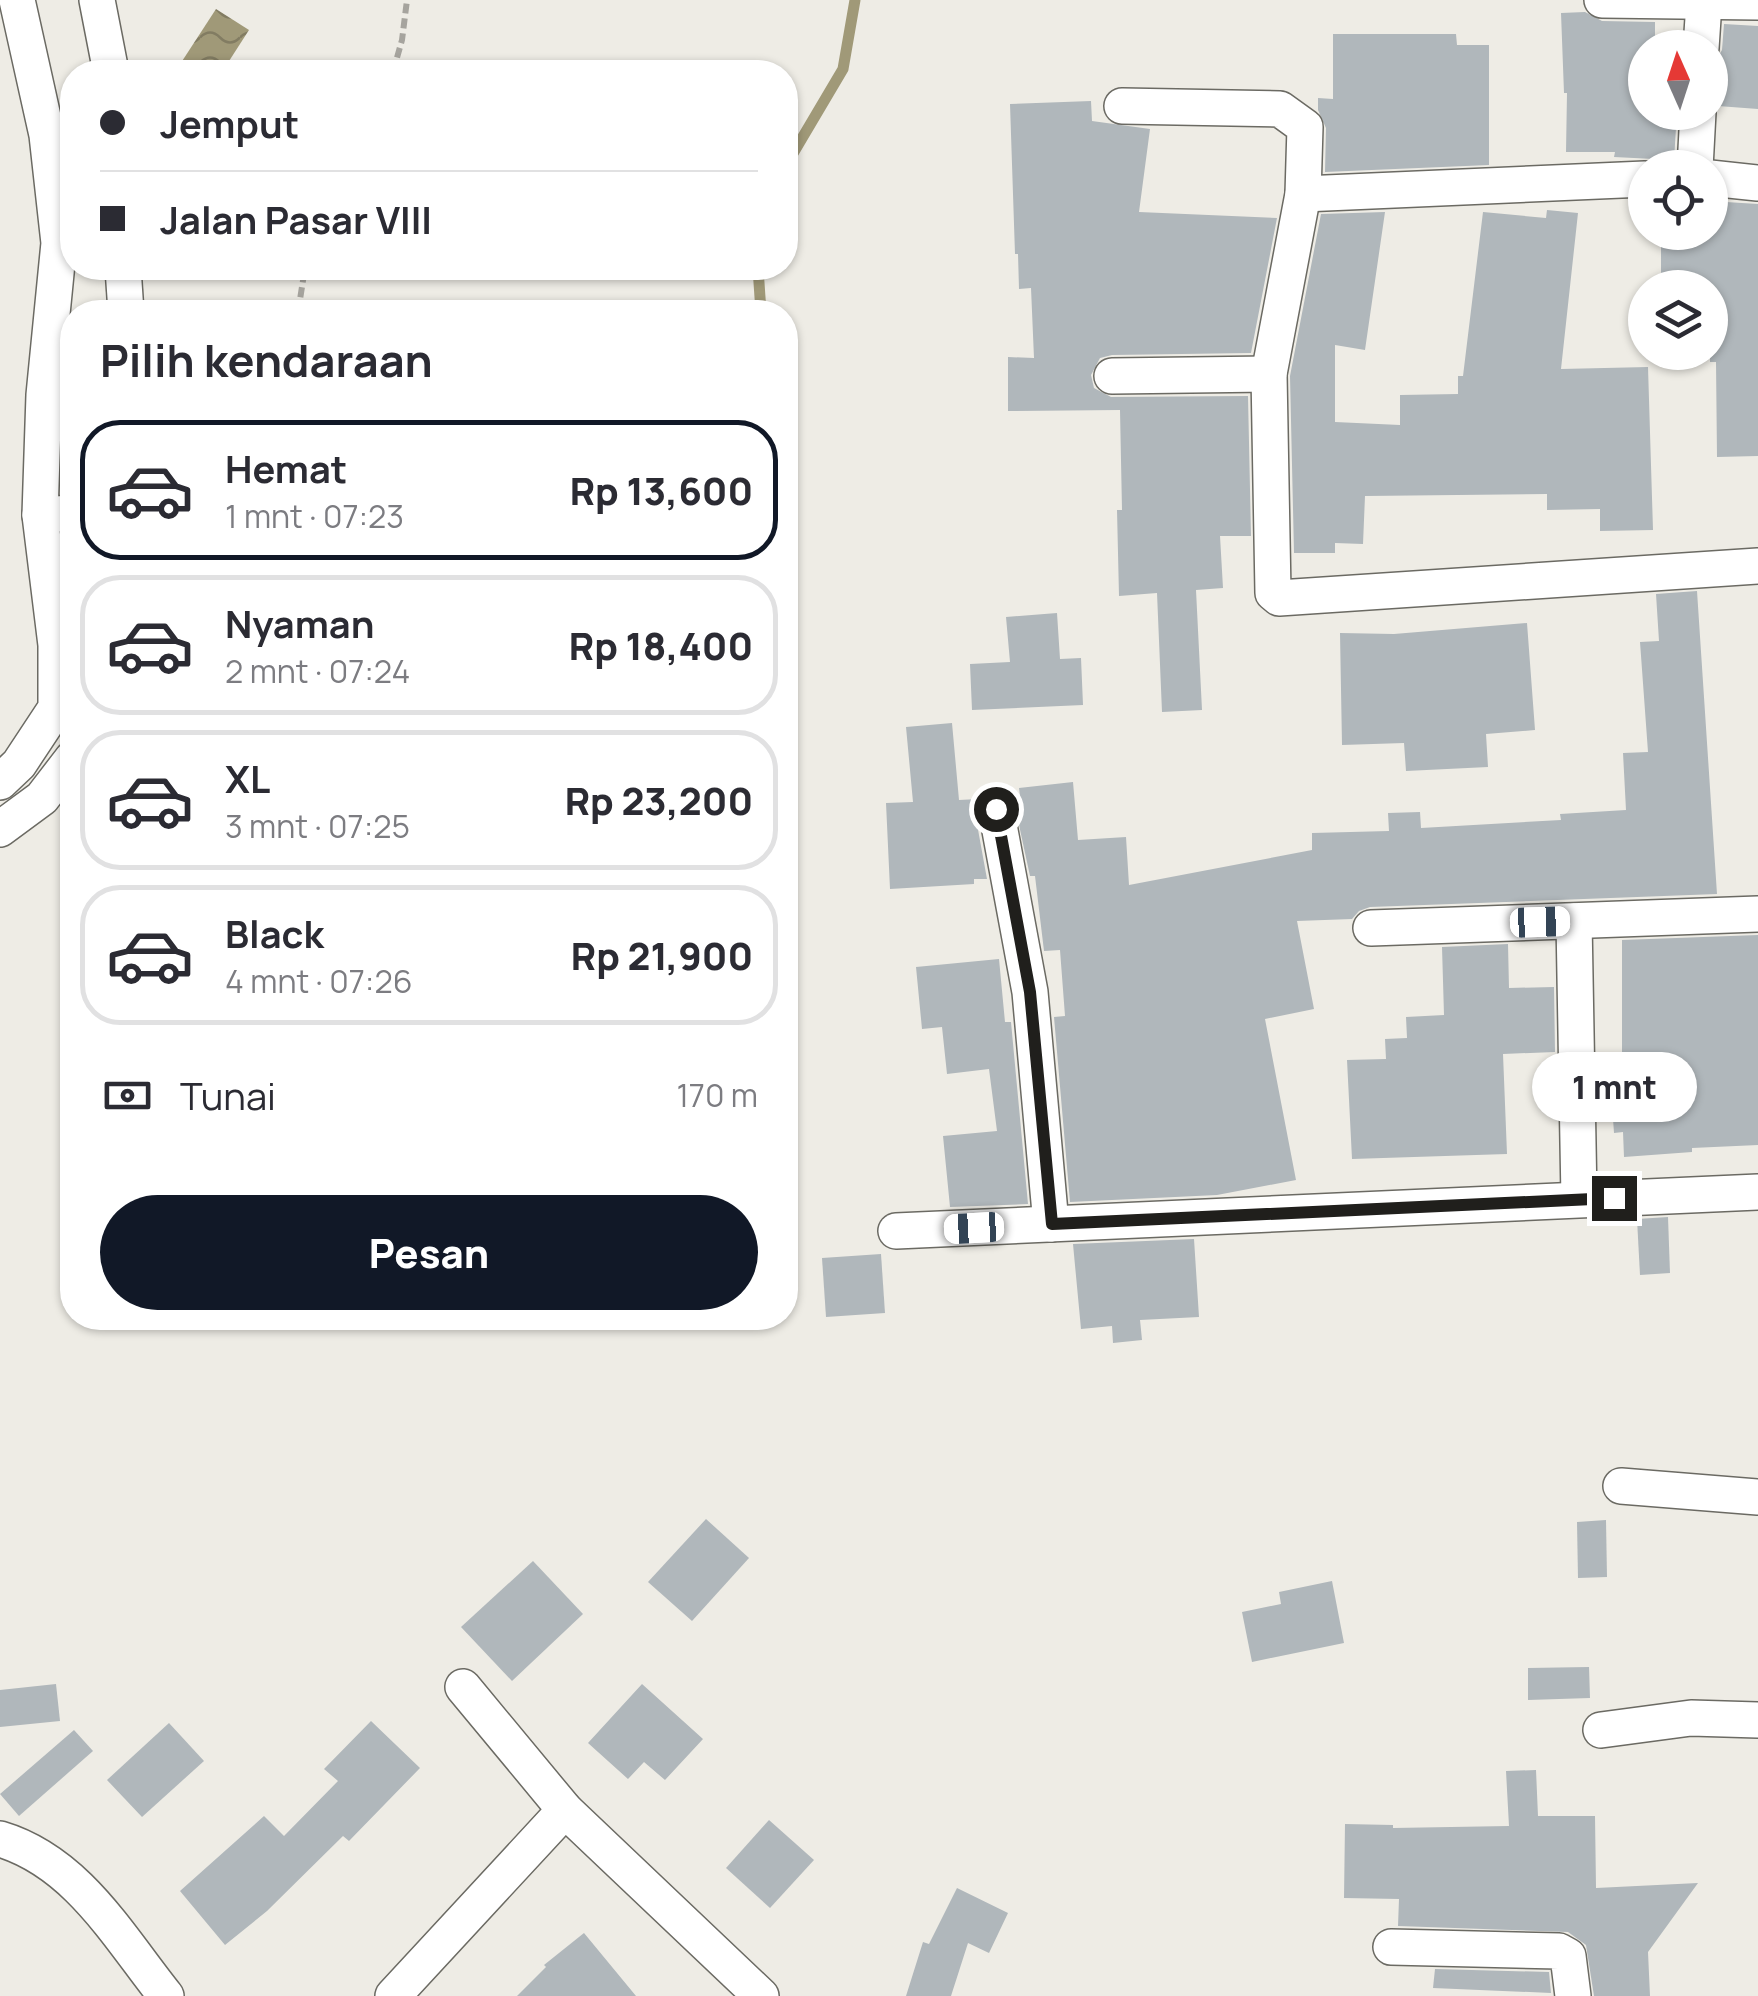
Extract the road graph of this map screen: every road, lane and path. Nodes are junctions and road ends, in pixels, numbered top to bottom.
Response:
1 (17, 0) edge
2 (97, 0) edge
3 (407, 0) edge
4 (1602, 0) edge
5 (1758, 2) edge
6 (1704, 3) junction
7 (1702, 30) edge
8 (109, 60) edge
9 (396, 60) edge
10 (1122, 106) dead end
11 (1628, 179) edge
12 (1728, 180) edge
13 (1758, 183) edge
14 (1303, 194) junction
15 (1269, 374) junction
16 (1112, 376) dead end
17 (56, 514) edge
18 (1758, 566) edge
19 (60, 775) edge
20 (0, 782) edge
21 (996, 809) dead end
22 (0, 830) edge
23 (1758, 914) edge
24 (1574, 921) junction
25 (1372, 928) dead end
26 (1758, 1192) edge
27 (1579, 1199) junction
28 (1052, 1224) junction
29 (896, 1231) dead end
30 (1621, 1486) dead end
31 (1758, 1497) edge
32 (463, 1688) dead end
33 (1758, 1720) edge
34 (1601, 1730) dead end
35 (566, 1810) junction
36 (0, 1839) edge
37 (1391, 1946) dead end
38 (166, 1996) edge
39 (392, 1996) edge
40 (761, 1996) edge
41 (1573, 1996) edge

1 - 17 street
2 - 8 street
3 - 9 path
4 - 6 street
5 - 6 street
6 - 7 street
10 - 14 street
11 - 14 street
12 - 13 street
14 - 15 street
15 - 16 street
15 - 18 street
17 - 20 street
19 - 22 street
21 - 28 street
23 - 24 street
24 - 25 street
24 - 27 street
26 - 27 street
27 - 28 street
28 - 29 street
30 - 31 street
32 - 35 street
33 - 34 street
35 - 39 street
35 - 40 street
36 - 38 street
37 - 41 street

